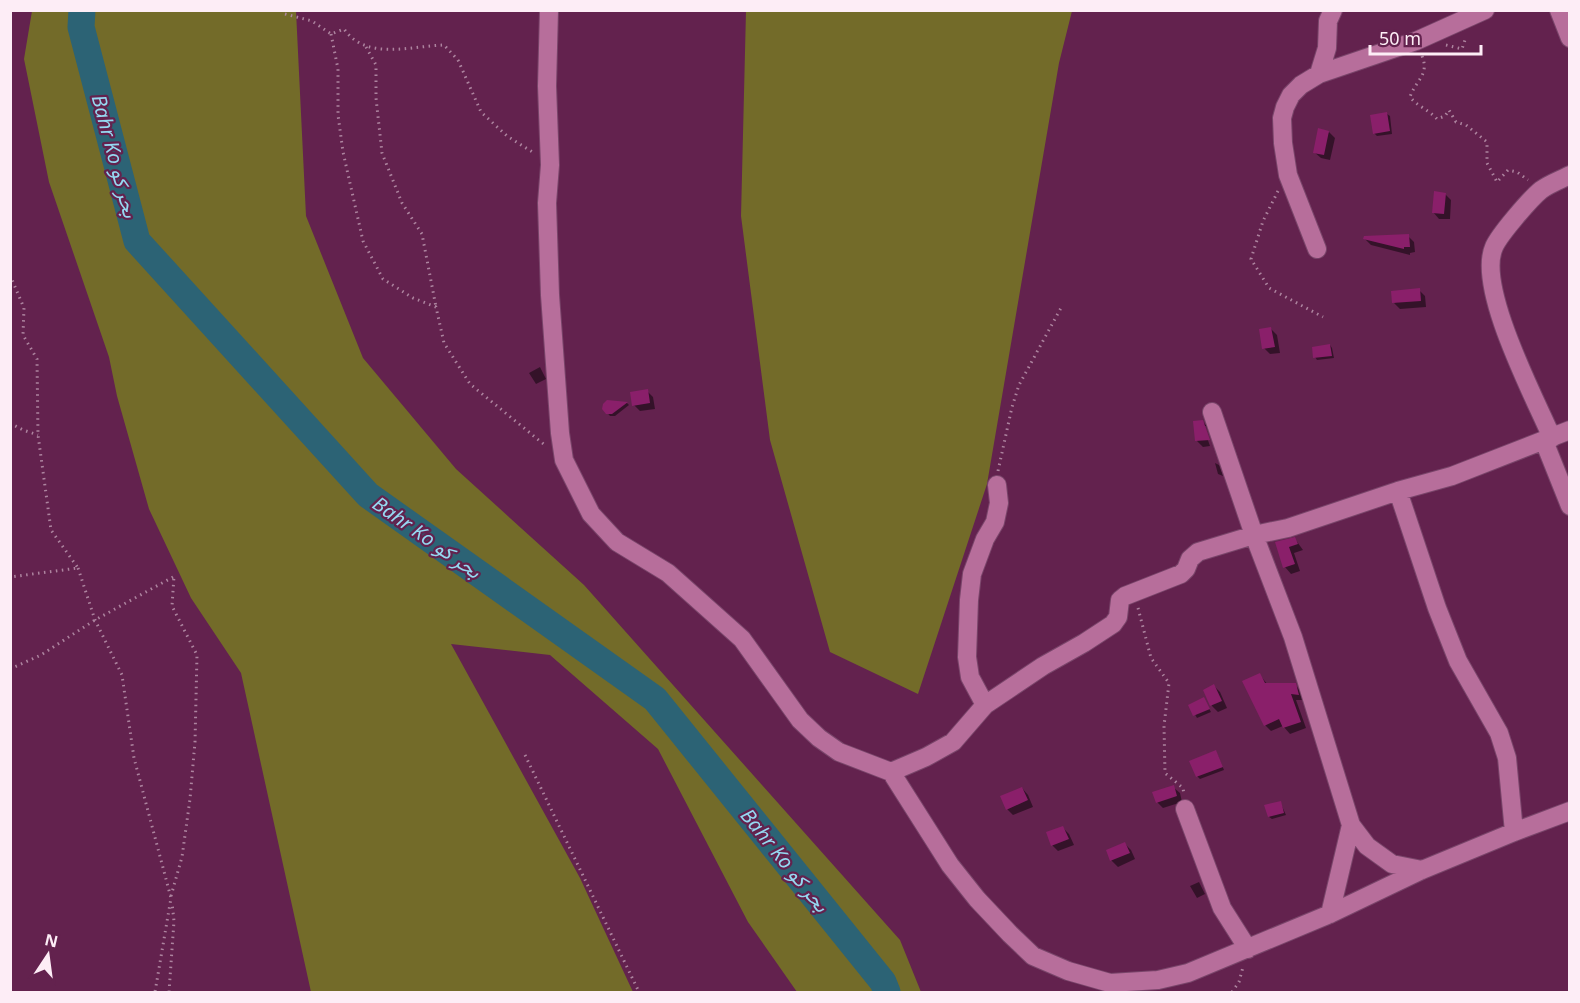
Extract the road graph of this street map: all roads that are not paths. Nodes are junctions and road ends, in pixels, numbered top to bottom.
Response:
1 (549, 10) edge
2 (1333, 10) edge
3 (1445, 10) edge
4 (1485, 10) edge
5 (1559, 10) edge
6 (1436, 32) junction
7 (1569, 38) edge
8 (1327, 48) junction
9 (1354, 62) junction
10 (1319, 74) junction
11 (1569, 175) edge
12 (1317, 249) dead end
13 (1212, 412) dead end
14 (1569, 430) edge
15 (1548, 440) junction
16 (997, 485) road end
17 (1398, 491) junction
18 (1569, 506) edge
19 (1254, 535) junction
20 (985, 705) junction
21 (891, 772) junction
22 (1185, 809) road end
23 (1569, 811) edge
24 (1351, 825) junction
25 (1514, 831) junction
26 (1422, 870) junction
27 (1330, 914) junction
28 (1248, 949) junction

1 - 21 street
2 - 8 street
3 - 6 street
4 - 6 street
5 - 7 street
6 - 9 street
8 - 9 street
8 - 10 street
9 - 10 street
10 - 12 street
11 - 15 street
13 - 19 street
14 - 15 street
15 - 17 street
15 - 18 street
16 - 20 street
17 - 19 street
17 - 25 street
19 - 20 street
19 - 24 street
20 - 21 street
21 - 28 street
22 - 28 street
23 - 25 street
24 - 26 street
24 - 27 street
25 - 26 street
26 - 27 street
27 - 28 street

